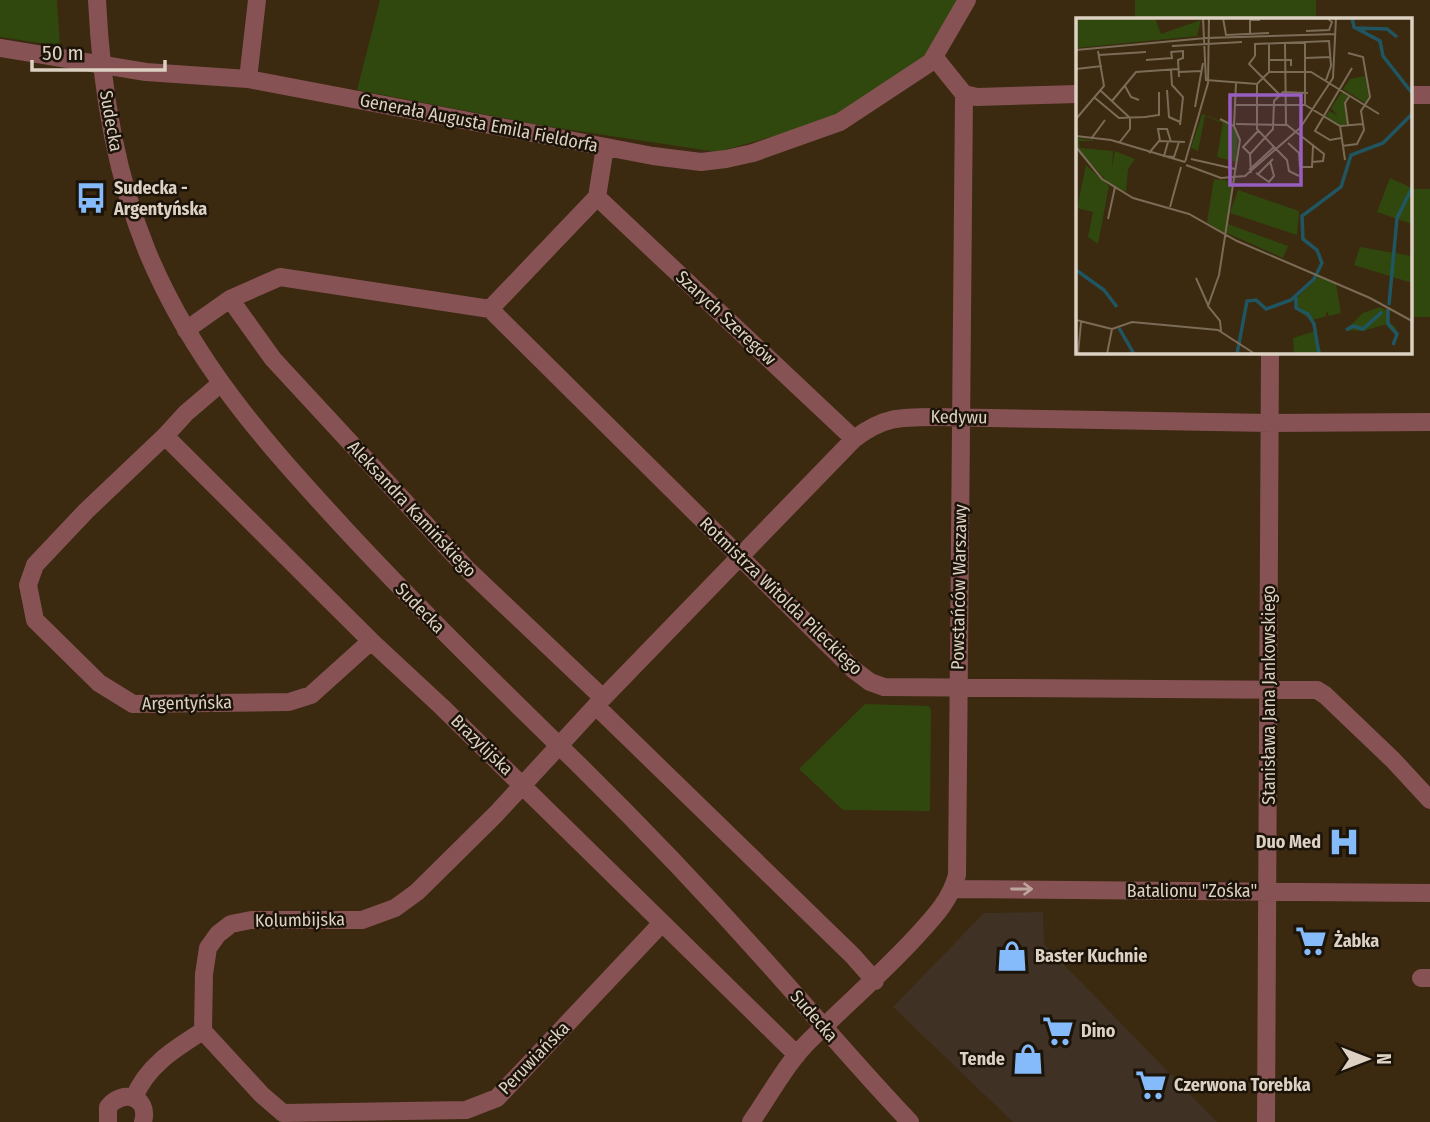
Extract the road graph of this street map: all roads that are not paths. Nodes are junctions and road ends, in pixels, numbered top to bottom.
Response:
1 (97, 0) edge
2 (257, 0) edge
3 (967, 0) edge
4 (0, 48) edge
5 (935, 58) junction
6 (102, 63) junction
7 (248, 79) junction
8 (964, 94) junction
9 (1076, 94) edge
10 (1412, 95) edge
11 (1430, 95) edge
12 (605, 147) junction
13 (597, 197) junction
14 (230, 299) junction
15 (490, 309) junction
16 (186, 330) junction
17 (1269, 354) edge
18 (220, 384) junction
19 (961, 417) junction
20 (1430, 422) edge
21 (1270, 423) junction
22 (165, 436) junction
23 (854, 439) junction
24 (741, 557) junction
25 (371, 641) junction
26 (957, 687) junction
27 (1268, 691) junction
28 (599, 702) junction
29 (557, 746) junction
30 (522, 785) junction
31 (1427, 792) edge
32 (954, 889) junction
33 (1268, 891) junction
34 (1430, 893) edge
35 (662, 924) junction
36 (875, 981) junction
37 (824, 1028) junction
38 (203, 1031) junction
39 (797, 1055) junction
40 (134, 1098) junction
41 (283, 1117) edge
42 (108, 1122) edge
43 (143, 1122) edge
44 (751, 1122) edge
45 (910, 1122) edge
46 (1266, 1122) edge

1 - 6 street, Sudecka
2 - 7 street
3 - 5 street, Generała Augusta Emila Fieldorfa
4 - 6 street, Generała Augusta Emila Fieldorfa
5 - 8 street
5 - 12 street, Generała Augusta Emila Fieldorfa
6 - 7 street, Generała Augusta Emila Fieldorfa
6 - 16 street, Sudecka
7 - 12 street, Generała Augusta Emila Fieldorfa
8 - 9 street
8 - 19 street, Powstańców Warszawy
10 - 11 street
12 - 13 street
13 - 15 street
13 - 23 street, Szarych Szeregów
14 - 15 street
14 - 16 street
14 - 28 street, Aleksandra Kamińskiego
15 - 24 street, Rotmistrza Witolda Pileckiego
16 - 18 street, Sudecka
17 - 21 street, Stanisława Jana Jankowskiego
18 - 22 street, Argentyńska
18 - 29 street, Sudecka
19 - 21 street, Kedywu
19 - 23 street, Kedywu
19 - 26 street, Powstańców Warszawy
20 - 21 street, Kedywu
21 - 27 street, Stanisława Jana Jankowskiego
22 - 25 street, Brazylijska
22 - 25 street, Argentyńska
23 - 24 street, Kedywu
24 - 26 street, Rotmistrza Witolda Pileckiego
24 - 28 street, Kedywu
25 - 30 street, Brazylijska
26 - 27 street, Rotmistrza Witolda Pileckiego
26 - 32 street, Powstańców Warszawy
27 - 31 street, Rotmistrza Witolda Pileckiego
27 - 33 street, Stanisława Jana Jankowskiego
28 - 29 street
28 - 36 street, Aleksandra Kamińskiego
29 - 30 street, Kolumbijska
29 - 37 street, Sudecka
30 - 35 street, Brazylijska
30 - 38 street, Kolumbijska
32 -> 33 street, Batalionu "Zośka"
32 - 36 street, Powstańców Warszawy
33 - 34 street, Batalionu "Zośka"
33 - 46 street, Stanisława Jana Jankowskiego
35 - 39 street, Brazylijska
35 - 41 street, Peruwiańska
36 - 37 street, Powstańców Warszawy
37 - 39 street, Powstańców Warszawy
37 - 45 street, Sudecka
38 - 40 street
38 - 41 street
39 - 44 street, Powstańców Warszawy
40 - 42 street
40 - 43 street

